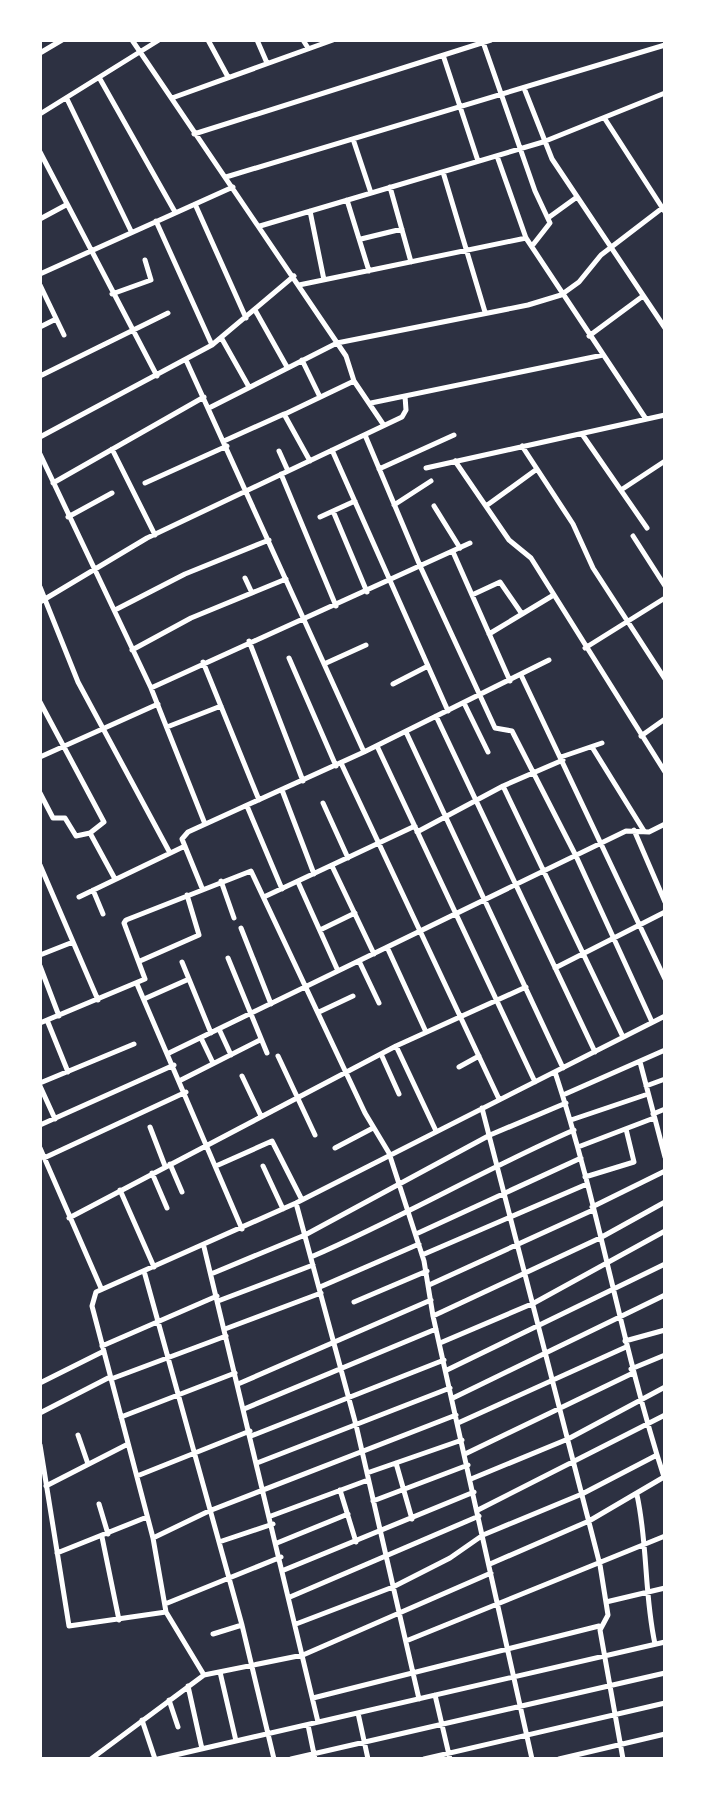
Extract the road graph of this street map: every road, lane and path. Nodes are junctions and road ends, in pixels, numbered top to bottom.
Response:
1 (62, 40) edge
2 (132, 40) edge
3 (159, 40) edge
4 (208, 40) edge
5 (257, 40) edge
6 (303, 40) edge
7 (332, 40) edge
8 (491, 40) edge
9 (483, 42) junction
10 (665, 45) edge
11 (308, 48) junction
12 (40, 53) edge
13 (142, 53) junction
14 (443, 55) junction
15 (267, 63) junction
16 (228, 77) junction
17 (100, 79) junction
18 (524, 88) junction
19 (665, 93) edge
20 (501, 94) junction
21 (172, 98) junction
22 (67, 99) junction
23 (460, 107) junction
24 (40, 114) edge
25 (604, 119) junction
26 (194, 134) junction
27 (353, 139) junction
28 (543, 142) junction
29 (520, 148) junction
30 (40, 152) edge
31 (497, 156) junction
32 (478, 161) junction
33 (43, 166) edge
34 (443, 172) junction
35 (226, 177) junction
36 (233, 187) junction
37 (390, 187) junction
38 (371, 193) junction
39 (577, 197) junction
40 (347, 200) junction
41 (195, 204) junction
42 (66, 205) junction
43 (664, 209) edge
44 (310, 211) junction
45 (175, 212) junction
46 (548, 218) junction
47 (40, 219) edge
48 (156, 221) junction
49 (260, 226) junction
50 (402, 229) junction
51 (131, 231) junction
52 (526, 238) junction
53 (361, 239) junction
54 (532, 246) junction
55 (611, 246) junction
56 (88, 250) junction
57 (467, 250) junction
58 (145, 260) dead end
59 (411, 262) junction
60 (369, 271) junction
61 (40, 274) edge
62 (294, 276) junction
63 (324, 280) junction
64 (40, 285) edge
65 (299, 285) junction
66 (112, 294) junction
67 (561, 295) junction
68 (644, 296) junction
69 (255, 310) junction
70 (485, 312) junction
71 (168, 313) dead end
72 (246, 318) junction
73 (56, 319) junction
74 (40, 327) edge
75 (131, 328) junction
76 (665, 328) edge
77 (64, 335) dead end
78 (589, 336) junction
79 (222, 339) junction
80 (337, 343) junction
81 (212, 345) junction
82 (603, 355) junction
83 (186, 360) junction
84 (302, 360) junction
85 (287, 367) junction
86 (40, 376) edge
87 (157, 376) junction
88 (354, 381) junction
89 (249, 387) junction
90 (405, 396) junction
91 (204, 397) junction
92 (320, 397) junction
93 (371, 403) junction
94 (209, 408) junction
95 (284, 414) junction
96 (665, 415) edge
97 (646, 419) junction
98 (383, 424) junction
99 (582, 433) junction
100 (365, 435) junction
101 (454, 435) dead end
102 (40, 437) edge
103 (225, 444) junction
104 (522, 446) junction
105 (112, 449) junction
106 (332, 450) junction
107 (279, 451) dead end
108 (40, 454) edge
109 (310, 461) junction
110 (455, 461) junction
111 (665, 461) edge
112 (426, 468) dead end
113 (379, 469) junction
114 (537, 469) junction
115 (288, 471) junction
116 (281, 474) junction
117 (431, 481) dead end
118 (53, 483) junction
119 (145, 483) dead end
120 (247, 490) junction
121 (621, 490) junction
122 (112, 493) dead end
123 (355, 501) junction
124 (394, 505) junction
125 (434, 506) dead end
126 (486, 506) junction
127 (333, 511) junction
128 (68, 517) junction
129 (320, 517) dead end
130 (647, 528) dead end
131 (155, 535) junction
132 (633, 536) dead end
133 (269, 540) junction
134 (470, 543) dead end
135 (460, 548) junction
136 (453, 552) junction
137 (421, 568) junction
138 (93, 571) junction
139 (245, 578) dead end
140 (286, 579) junction
141 (391, 581) junction
142 (665, 586) edge
143 (40, 587) edge
144 (367, 592) junction
145 (252, 593) junction
146 (472, 595) junction
147 (552, 596) junction
148 (665, 598) edge
149 (43, 600) edge
150 (336, 606) junction
151 (115, 610) junction
152 (522, 614) junction
153 (304, 619) junction
154 (628, 621) junction
155 (489, 634) junction
156 (249, 641) junction
157 (366, 645) dead end
158 (585, 648) junction
159 (132, 650) junction
160 (289, 658) dead end
161 (549, 660) dead end
162 (203, 662) junction
163 (324, 664) junction
164 (428, 666) junction
165 (521, 675) junction
166 (665, 679) edge
167 (510, 681) junction
168 (393, 684) dead end
169 (151, 688) junction
170 (479, 695) junction
171 (40, 702) edge
172 (464, 703) junction
173 (158, 704) junction
174 (221, 706) junction
175 (448, 711) junction
176 (436, 716) junction
177 (665, 719) edge
178 (167, 727) junction
179 (103, 730) junction
180 (406, 732) junction
181 (641, 736) junction
182 (602, 743) dead end
183 (377, 746) junction
184 (63, 747) junction
185 (592, 747) junction
186 (364, 752) junction
187 (488, 752) dead end
188 (40, 757) edge
189 (562, 759) junction
190 (339, 765) junction
191 (665, 772) edge
192 (532, 774) junction
193 (303, 781) junction
194 (503, 786) junction
195 (282, 790) junction
196 (40, 793) edge
197 (259, 800) junction
198 (475, 802) junction
199 (323, 803) dead end
200 (247, 806) junction
201 (446, 817) junction
202 (205, 824) junction
203 (665, 824) edge
204 (416, 829) junction
205 (634, 830) junction
206 (644, 832) junction
207 (90, 833) junction
208 (603, 843) junction
209 (379, 844) junction
210 (185, 846) junction
211 (170, 853) junction
212 (576, 856) junction
213 (348, 858) junction
214 (40, 865) edge
215 (332, 866) junction
216 (544, 871) junction
217 (314, 874) junction
218 (115, 879) junction
219 (221, 881) junction
220 (298, 882) junction
221 (514, 886) junction
222 (202, 889) junction
223 (282, 889) junction
224 (93, 890) junction
225 (187, 895) junction
226 (266, 896) junction
227 (79, 897) dead end
228 (486, 899) junction
229 (665, 902) edge
230 (665, 912) edge
231 (355, 913) junction
232 (103, 914) dead end
233 (456, 914) junction
234 (234, 918) dead end
235 (641, 925) junction
236 (241, 928) dead end
237 (320, 930) junction
238 (420, 931) junction
239 (614, 938) junction
240 (73, 942) junction
241 (387, 947) junction
242 (374, 954) junction
243 (584, 954) junction
244 (40, 955) edge
245 (228, 958) dead end
246 (140, 961) junction
247 (359, 961) junction
248 (182, 962) dead end
249 (40, 966) edge
250 (555, 968) junction
251 (338, 971) junction
252 (189, 979) junction
253 (665, 979) edge
254 (137, 984) junction
255 (306, 986) junction
256 (526, 987) junction
257 (353, 996) dead end
258 (497, 998) junction
259 (144, 999) junction
260 (98, 1000) junction
261 (379, 1003) dead end
262 (271, 1004) junction
263 (319, 1012) junction
264 (249, 1014) junction
265 (59, 1016) junction
266 (460, 1016) junction
267 (665, 1016) edge
268 (47, 1020) junction
269 (652, 1022) junction
270 (40, 1023) edge
271 (219, 1029) junction
272 (426, 1032) junction
273 (211, 1033) junction
274 (623, 1037) junction
275 (201, 1038) junction
276 (260, 1040) junction
277 (134, 1044) dead end
278 (396, 1046) junction
279 (665, 1050) edge
280 (595, 1052) junction
281 (169, 1053) junction
282 (267, 1053) dead end
283 (381, 1054) junction
284 (231, 1055) junction
285 (278, 1056) dead end
286 (479, 1056) junction
287 (640, 1062) junction
288 (213, 1063) junction
289 (174, 1065) junction
290 (459, 1067) dead end
291 (563, 1068) junction
292 (68, 1072) junction
293 (346, 1072) junction
294 (555, 1072) junction
295 (242, 1076) dead end
296 (665, 1079) edge
297 (181, 1080) junction
298 (535, 1082) junction
299 (40, 1085) edge
300 (646, 1086) junction
301 (186, 1092) junction
302 (399, 1094) dead end
303 (648, 1094) junction
304 (563, 1095) junction
305 (297, 1097) junction
306 (499, 1100) junction
307 (566, 1103) junction
308 (482, 1108) junction
309 (665, 1109) edge
310 (261, 1116) junction
311 (654, 1116) junction
312 (55, 1119) junction
313 (571, 1120) junction
314 (40, 1125) edge
315 (150, 1127) dead end
316 (374, 1128) junction
317 (626, 1129) junction
318 (574, 1130) junction
319 (436, 1131) junction
320 (315, 1135) dead end
321 (490, 1135) junction
322 (663, 1140) edge
323 (207, 1144) junction
324 (578, 1147) junction
325 (40, 1148) edge
326 (335, 1148) dead end
327 (389, 1153) junction
328 (665, 1157) edge
329 (44, 1158) junction
330 (581, 1158) junction
331 (498, 1163) junction
332 (168, 1165) junction
333 (216, 1166) junction
334 (263, 1166) dead end
335 (665, 1171) edge
336 (152, 1173) junction
337 (585, 1177) junction
338 (399, 1184) junction
339 (587, 1184) junction
340 (120, 1190) junction
341 (182, 1192) dead end
342 (506, 1192) junction
343 (299, 1202) junction
344 (665, 1202) edge
345 (167, 1208) dead end
346 (283, 1209) junction
347 (593, 1209) junction
348 (409, 1211) junction
349 (69, 1218) junction
350 (513, 1218) junction
351 (242, 1229) junction
352 (665, 1231) edge
353 (416, 1234) junction
354 (305, 1235) junction
355 (600, 1238) junction
356 (419, 1244) junction
357 (520, 1246) junction
358 (204, 1247) junction
359 (422, 1255) junction
360 (311, 1257) junction
361 (665, 1264) edge
362 (313, 1265) junction
363 (607, 1265) junction
364 (154, 1267) junction
365 (144, 1271) junction
366 (427, 1271) junction
367 (211, 1274) junction
368 (527, 1274) junction
369 (429, 1285) junction
370 (101, 1288) junction
371 (320, 1290) junction
372 (613, 1290) junction
373 (665, 1295) edge
374 (217, 1298) junction
375 (431, 1300) junction
376 (354, 1302) dead end
377 (534, 1303) junction
378 (433, 1316) junction
379 (619, 1318) junction
380 (157, 1321) junction
381 (540, 1327) junction
382 (436, 1329) junction
383 (665, 1330) edge
384 (225, 1332) junction
385 (440, 1343) junction
386 (625, 1344) junction
387 (334, 1345) junction
388 (103, 1348) junction
389 (547, 1354) junction
390 (665, 1355) edge
391 (167, 1356) junction
392 (444, 1360) junction
393 (447, 1370) junction
394 (341, 1371) junction
395 (632, 1371) junction
396 (235, 1373) junction
397 (111, 1378) junction
398 (553, 1380) junction
399 (40, 1383) edge
400 (238, 1384) junction
401 (665, 1387) edge
402 (450, 1388) junction
403 (177, 1395) junction
404 (348, 1397) junction
405 (453, 1398) junction
406 (640, 1399) junction
407 (244, 1409) junction
408 (561, 1409) junction
409 (40, 1413) edge
410 (456, 1415) junction
411 (665, 1415) edge
412 (121, 1417) junction
413 (458, 1423) junction
414 (647, 1424) junction
415 (356, 1425) junction
416 (250, 1434) junction
417 (78, 1435) dead end
418 (568, 1439) junction
419 (462, 1440) junction
420 (665, 1443) edge
421 (128, 1444) junction
422 (40, 1445) edge
423 (193, 1451) junction
424 (362, 1451) junction
425 (656, 1451) junction
426 (465, 1454) junction
427 (257, 1463) junction
428 (396, 1463) junction
429 (574, 1463) junction
430 (88, 1464) junction
431 (468, 1465) junction
432 (137, 1476) junction
433 (368, 1476) junction
434 (664, 1477) edge
435 (471, 1479) junction
436 (46, 1486) junction
437 (264, 1489) junction
438 (404, 1489) junction
439 (340, 1490) junction
440 (474, 1492) junction
441 (582, 1494) junction
442 (637, 1495) junction
443 (373, 1501) junction
444 (99, 1504) dead end
445 (209, 1511) junction
446 (478, 1513) junction
447 (348, 1514) junction
448 (271, 1516) junction
449 (147, 1517) junction
450 (412, 1519) junction
451 (589, 1521) junction
452 (273, 1524) junction
453 (380, 1532) junction
454 (105, 1535) junction
455 (483, 1535) junction
456 (665, 1536) edge
457 (153, 1538) junction
458 (219, 1542) junction
459 (356, 1542) junction
460 (277, 1543) junction
461 (647, 1544) junction
462 (57, 1553) junction
463 (281, 1557) junction
464 (387, 1559) junction
465 (490, 1564) junction
466 (600, 1565) junction
467 (284, 1570) junction
468 (492, 1573) junction
469 (229, 1576) junction
470 (393, 1587) junction
471 (665, 1588) edge
472 (646, 1592) junction
473 (290, 1597) junction
474 (606, 1602) junction
475 (165, 1604) junction
476 (499, 1606) junction
477 (166, 1612) junction
478 (400, 1616) junction
479 (119, 1620) junction
480 (296, 1624) junction
481 (242, 1625) junction
482 (600, 1626) junction
483 (213, 1634) dead end
484 (406, 1641) junction
485 (665, 1642) edge
486 (655, 1644) junction
487 (508, 1649) junction
488 (303, 1655) junction
489 (603, 1656) junction
490 (251, 1666) junction
491 (220, 1672) junction
492 (413, 1673) junction
493 (665, 1673) edge
494 (204, 1675) junction
495 (514, 1677) junction
496 (188, 1686) junction
497 (608, 1686) junction
498 (435, 1695) junction
499 (313, 1698) junction
500 (419, 1699) junction
501 (169, 1700) junction
502 (665, 1703) edge
503 (521, 1707) junction
504 (358, 1713) junction
505 (614, 1715) junction
506 (142, 1720) junction
507 (318, 1722) junction
508 (308, 1725) junction
509 (442, 1725) junction
510 (178, 1727) dead end
511 (268, 1734) junction
512 (665, 1734) edge
513 (527, 1735) junction
514 (236, 1741) junction
515 (364, 1743) junction
516 (620, 1745) junction
517 (202, 1749) junction
518 (182, 1756) edge
519 (314, 1756) edge
520 (449, 1756) edge
521 (91, 1759) edge
522 (156, 1759) edge
523 (274, 1759) edge
524 (291, 1759) edge
525 (368, 1759) edge
526 (424, 1759) edge
527 (532, 1759) edge
528 (559, 1759) edge
529 (623, 1759) edge

1 - 12 street
2 - 13 street
3 - 13 street
4 - 16 street
5 - 15 street
6 - 11 street
7 - 11 street
8 - 9 street
9 - 14 street
9 - 20 street
10 - 18 street
11 - 15 street
13 - 17 street
13 - 21 street
14 - 23 street
14 - 26 street
15 - 16 street
16 - 21 street
17 - 22 street
17 - 45 street
18 - 20 street
18 - 28 street
19 - 25 street
20 - 23 street
20 - 29 street
21 - 26 street
22 - 24 street
22 - 51 street
23 - 27 street
23 - 32 street
25 - 28 street
25 - 43 street
26 - 35 street
27 - 35 street
27 - 38 street
28 - 29 street
28 - 39 street
29 - 31 street
29 - 46 street
30 - 33 street
31 - 32 street
31 - 52 street
32 - 34 street
33 - 42 street
34 - 37 street
34 - 57 street
35 - 36 street
36 - 41 street
36 - 49 street
37 - 38 street
37 - 50 street
38 - 40 street
39 - 46 street
39 - 55 street
40 - 44 street
40 - 53 street
41 - 45 street
41 - 72 street
42 - 47 street
42 - 56 street
43 - 55 street
44 - 49 street
44 - 63 street
45 - 48 street
46 - 54 street
48 - 51 street
48 - 81 street
49 - 62 street
50 - 53 street
50 - 59 street
51 - 56 street
52 - 54 street
52 - 57 street
53 - 60 street
54 - 67 street
55 - 67 street
55 - 68 street
56 - 61 street
56 - 66 street
57 - 59 street
57 - 70 street
58 - 66 street
59 - 60 street
60 - 63 street
62 - 65 street
62 - 69 street
63 - 65 street
64 - 73 street
65 - 80 street
66 - 75 street
67 - 70 street
67 - 78 street
68 - 76 street
68 - 78 street
69 - 72 street
69 - 85 street
70 - 80 street
71 - 75 street
72 - 79 street
73 - 74 street
73 - 77 street
75 - 86 street
75 - 87 street
78 - 82 street
79 - 81 street
79 - 89 street
80 - 84 street
80 - 88 street
81 - 83 street
82 - 90 street
82 - 97 street
83 - 87 street
83 - 91 street
84 - 85 street
84 - 92 street
85 - 89 street
87 - 102 street
88 - 92 street
88 - 93 street
89 - 94 street
90 - 93 street
90 - 98 street
91 - 94 street
91 - 105 street
92 - 95 street
93 - 98 street
94 - 103 street
95 - 103 street
95 - 109 street
96 - 97 street
97 - 99 street
98 - 100 street
99 - 104 street
99 - 121 street
100 - 106 street
100 - 113 street
101 - 113 street
103 - 119 street
103 - 120 street
104 - 110 street
104 - 114 street
105 - 118 street
105 - 131 street
106 - 109 street
106 - 123 street
107 - 115 street
108 - 118 street
109 - 115 street
110 - 112 street
110 - 126 street
111 - 121 street
113 - 124 street
114 - 126 street
114 - 154 street
115 - 116 street
116 - 120 street
116 - 150 street
117 - 124 street
118 - 128 street
120 - 131 street
120 - 133 street
121 - 130 street
122 - 128 street
123 - 127 street
123 - 141 street
124 - 137 street
125 - 135 street
126 - 147 street
127 - 129 street
127 - 144 street
128 - 138 street
131 - 138 street
132 - 142 street
133 - 140 street
133 - 151 street
134 - 135 street
135 - 136 street
136 - 137 street
136 - 146 street
137 - 141 street
137 - 170 street
138 - 149 street
138 - 151 street
139 - 145 street
140 - 145 street
140 - 153 street
141 - 144 street
141 - 164 street
143 - 149 street
144 - 150 street
145 - 159 street
146 - 152 street
146 - 155 street
147 - 152 street
147 - 158 street
148 - 154 street
149 - 179 street
150 - 153 street
151 - 159 street
152 - 155 street
153 - 156 street
153 - 163 street
154 - 158 street
154 - 166 street
155 - 167 street
156 - 162 street
156 - 193 street
157 - 163 street
158 - 181 street
159 - 169 street
160 - 190 street
161 - 165 street
162 - 169 street
162 - 174 street
163 - 186 street
164 - 168 street
164 - 175 street
165 - 167 street
165 - 189 street
167 - 170 street
169 - 173 street
170 - 172 street
170 - 192 street
171 - 184 street
172 - 175 street
172 - 187 street
173 - 178 street
173 - 179 street
174 - 178 street
174 - 197 street
175 - 176 street
176 - 180 street
176 - 198 street
177 - 181 street
178 - 202 street
179 - 184 street
179 - 211 street
180 - 183 street
180 - 201 street
181 - 191 street
182 - 185 street
183 - 186 street
183 - 204 street
184 - 188 street
184 - 207 street
185 - 189 street
185 - 206 street
186 - 190 street
189 - 192 street
189 - 208 street
190 - 193 street
190 - 209 street
192 - 194 street
192 - 212 street
193 - 195 street
194 - 198 street
194 - 216 street
195 - 197 street
195 - 217 street
196 - 207 street
197 - 200 street
198 - 201 street
198 - 221 street
199 - 213 street
200 - 202 street
200 - 223 street
201 - 204 street
201 - 228 street
202 - 210 street
203 - 206 street
204 - 209 street
204 - 233 street
205 - 206 street
205 - 208 street
205 - 229 street
207 - 218 street
208 - 212 street
208 - 235 street
209 - 213 street
209 - 238 street
210 - 211 street
210 - 222 street
211 - 218 street
212 - 216 street
212 - 239 street
213 - 215 street
214 - 240 street
215 - 217 street
215 - 231 street
216 - 221 street
216 - 243 street
217 - 220 street
218 - 224 street
219 - 222 street
219 - 226 street
219 - 234 street
220 - 223 street
220 - 237 street
221 - 228 street
221 - 250 street
222 - 225 street
223 - 226 street
224 - 227 street
224 - 232 street
225 - 246 street
225 - 246 street
226 - 255 street
228 - 233 street
228 - 256 street
230 - 235 street
231 - 237 street
231 - 242 street
233 - 238 street
233 - 258 street
235 - 239 street
235 - 253 street
236 - 262 street
237 - 251 street
238 - 241 street
238 - 266 street
239 - 243 street
239 - 269 street
240 - 244 street
240 - 260 street
241 - 242 street
241 - 272 street
242 - 247 street
243 - 250 street
243 - 274 street
245 - 264 street
246 - 254 street
247 - 251 street
247 - 261 street
248 - 252 street
249 - 265 street
250 - 280 street
251 - 255 street
252 - 259 street
252 - 273 street
254 - 259 street
254 - 260 street
255 - 262 street
255 - 263 street
256 - 258 street
256 - 291 street
257 - 263 street
258 - 266 street
258 - 298 street
259 - 281 street
260 - 265 street
262 - 264 street
263 - 293 street
264 - 271 street
264 - 276 street
265 - 268 street
266 - 272 street
266 - 286 street
267 - 269 street
268 - 270 street
268 - 292 street
269 - 274 street
271 - 273 street
271 - 284 street
272 - 278 street
273 - 275 street
274 - 280 street
275 - 281 street
275 - 288 street
276 - 282 street
276 - 284 street
277 - 292 street
278 - 283 street
278 - 319 street
279 - 287 street
280 - 291 street
281 - 289 street
283 - 293 street
283 - 302 street
284 - 288 street
285 - 305 street
286 - 290 street
286 - 306 street
287 - 300 street
287 - 304 street
288 - 297 street
289 - 297 street
289 - 312 street
291 - 294 street
292 - 299 street
293 - 305 street
293 - 316 street
294 - 298 street
294 - 304 street
295 - 310 street
296 - 300 street
297 - 301 street
298 - 306 street
299 - 312 street
300 - 303 street
301 - 323 street
301 - 329 street
303 - 311 street
303 - 313 street
304 - 307 street
305 - 310 street
305 - 320 street
306 - 308 street
307 - 313 street
307 - 321 street
308 - 319 street
308 - 321 street
309 - 311 street
310 - 323 street
311 - 317 street
311 - 322 street
312 - 314 street
313 - 318 street
315 - 332 street
316 - 326 street
316 - 327 street
317 - 324 street
317 - 337 street
318 - 324 street
318 - 331 street
319 - 327 street
321 - 331 street
321 - 338 street
322 - 328 street
323 - 332 street
323 - 333 street
324 - 330 street
325 - 329 street
327 - 338 street
327 - 343 street
329 - 349 street
330 - 337 street
330 - 342 street
331 - 342 street
331 - 348 street
332 - 336 street
332 - 341 street
333 - 343 street
333 - 351 street
334 - 346 street
335 - 347 street
336 - 340 street
336 - 345 street
337 - 339 street
338 - 348 street
338 - 354 street
339 - 347 street
339 - 350 street
340 - 349 street
340 - 364 street
342 - 350 street
342 - 353 street
343 - 346 street
343 - 354 street
344 - 355 street
346 - 351 street
347 - 355 street
347 - 357 street
348 - 353 street
348 - 360 street
349 - 370 street
350 - 357 street
350 - 359 street
351 - 358 street
352 - 363 street
353 - 356 street
354 - 360 street
354 - 367 street
355 - 363 street
355 - 368 street
356 - 359 street
356 - 371 street
357 - 368 street
357 - 369 street
358 - 364 street
358 - 367 street
359 - 366 street
360 - 362 street
361 - 372 street
362 - 371 street
362 - 374 street
363 - 372 street
363 - 377 street
364 - 365 street
365 - 370 street
365 - 380 street
366 - 369 street
366 - 376 street
367 - 374 street
368 - 377 street
368 - 378 street
369 - 375 street
370 - 388 street
371 - 384 street
371 - 387 street
372 - 379 street
372 - 381 street
373 - 379 street
374 - 380 street
374 - 384 street
375 - 378 street
375 - 387 street
377 - 381 street
377 - 385 street
378 - 382 street
379 - 386 street
379 - 389 street
380 - 388 street
380 - 391 street
381 - 389 street
381 - 393 street
382 - 385 street
382 - 394 street
383 - 386 street
384 - 391 street
384 - 396 street
385 - 392 street
386 - 395 street
386 - 398 street
387 - 394 street
387 - 400 street
388 - 397 street
388 - 399 street
389 - 398 street
389 - 405 street
390 - 395 street
391 - 397 street
391 - 403 street
392 - 393 street
392 - 404 street
393 - 402 street
394 - 404 street
394 - 407 street
395 - 406 street
395 - 408 street
396 - 400 street
396 - 403 street
397 - 409 street
397 - 412 street
398 - 408 street
398 - 413 street
400 - 407 street
401 - 406 street
402 - 405 street
402 - 415 street
403 - 412 street
403 - 423 street
404 - 415 street
404 - 416 street
405 - 410 street
406 - 414 street
406 - 418 street
407 - 416 street
408 - 418 street
408 - 426 street
410 - 413 street
410 - 424 street
411 - 414 street
412 - 421 street
413 - 419 street
414 - 425 street
414 - 429 street
415 - 424 street
415 - 427 street
416 - 423 street
416 - 427 street
417 - 430 street
418 - 429 street
418 - 435 street
419 - 426 street
419 - 428 street
420 - 425 street
421 - 430 street
421 - 432 street
422 - 436 street
423 - 432 street
423 - 445 street
424 - 433 street
424 - 437 street
425 - 434 street
425 - 441 street
426 - 431 street
427 - 437 street
428 - 433 street
428 - 438 street
429 - 441 street
429 - 446 street
430 - 436 street
431 - 435 street
431 - 438 street
432 - 449 street
433 - 439 street
433 - 443 street
434 - 442 street
435 - 440 street
436 - 462 street
437 - 445 street
437 - 448 street
438 - 443 street
438 - 450 street
439 - 447 street
439 - 448 street
440 - 446 street
440 - 450 street
441 - 451 street
441 - 455 street
442 - 451 street
442 - 461 street
443 - 453 street
444 - 454 street
445 - 457 street
445 - 458 street
446 - 455 street
446 - 464 street
447 - 459 street
447 - 460 street
448 - 452 street
449 - 454 street
449 - 457 street
450 - 453 street
451 - 465 street
451 - 466 street
452 - 458 street
452 - 460 street
453 - 459 street
453 - 464 street
454 - 462 street
454 - 479 street
455 - 465 street
455 - 470 street
456 - 461 street
457 - 475 street
458 - 469 street
459 - 467 street
460 - 463 street
461 - 466 street
461 - 472 street
462 - 479 street
463 - 467 street
463 - 469 street
464 - 470 street
464 - 473 street
465 - 468 street
466 - 474 street
466 - 476 street
467 - 473 street
468 - 476 street
468 - 478 street
469 - 475 street
469 - 481 street
470 - 478 street
470 - 480 street
471 - 472 street
472 - 474 street
472 - 486 street
473 - 480 street
474 - 482 street
475 - 477 street
476 - 484 street
476 - 487 street
477 - 479 street
477 - 494 street
478 - 484 street
478 - 488 street
480 - 488 street
481 - 483 street
481 - 490 street
482 - 487 street
482 - 489 street
484 - 492 street
485 - 486 street
486 - 489 street
487 - 492 street
487 - 495 street
488 - 490 street
488 - 499 street
489 - 495 street
489 - 497 street
490 - 491 street
490 - 511 street
491 - 494 street
491 - 514 street
492 - 499 street
492 - 500 street
493 - 497 street
494 - 496 street
495 - 498 street
495 - 503 street
496 - 501 street
496 - 517 street
497 - 503 street
497 - 505 street
498 - 500 street
498 - 509 street
499 - 507 street
500 - 504 street
501 - 506 street
501 - 510 street
502 - 505 street
503 - 509 street
503 - 513 street
504 - 507 street
504 - 515 street
505 - 513 street
505 - 516 street
506 - 521 street
506 - 522 street
507 - 508 street
508 - 511 street
508 - 519 street
509 - 515 street
509 - 520 street
511 - 514 street
511 - 523 street
512 - 516 street
513 - 520 street
513 - 527 street
514 - 517 street
515 - 519 street
515 - 525 street
516 - 528 street
516 - 529 street
517 - 518 street
518 - 522 street
519 - 524 street
520 - 526 street

